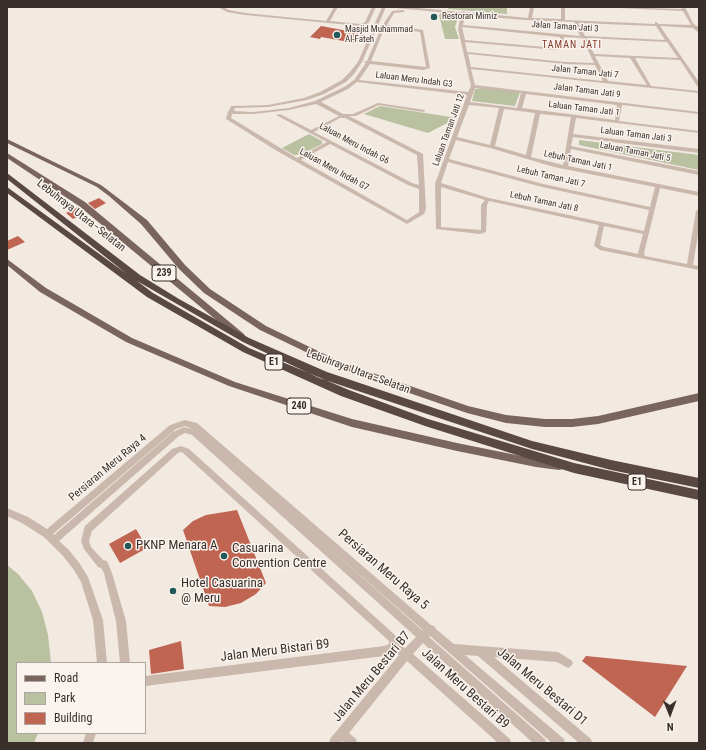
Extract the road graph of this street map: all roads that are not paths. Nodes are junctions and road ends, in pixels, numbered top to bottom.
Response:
1 (220, 7) edge
2 (336, 7) edge
3 (374, 7) edge
4 (384, 7) edge
5 (395, 7) edge
6 (414, 7) edge
7 (532, 7) edge
8 (563, 7) edge
9 (619, 7) edge
10 (647, 8) edge
11 (683, 8) edge
12 (438, 10) junction
13 (424, 11) junction
14 (463, 12) junction
15 (531, 18) junction
16 (525, 19) junction
17 (563, 20) junction
18 (575, 21) junction
19 (327, 22) junction
20 (656, 24) junction
21 (384, 26) junction
22 (460, 26) junction
23 (697, 26) edge
24 (516, 31) junction
25 (524, 32) junction
26 (699, 32) edge
27 (562, 36) junction
28 (583, 38) junction
29 (463, 41) junction
30 (668, 42) junction
31 (512, 45) junction
32 (466, 53) junction
33 (592, 55) junction
34 (632, 57) junction
35 (681, 59) junction
36 (360, 62) junction
37 (368, 63) junction
38 (597, 64) junction
39 (470, 68) junction
40 (356, 81) junction
41 (606, 82) junction
42 (699, 85) edge
43 (473, 86) junction
44 (650, 87) junction
45 (524, 92) junction
46 (699, 92) edge
47 (470, 94) junction
48 (317, 102) junction
49 (467, 102) junction
50 (620, 103) junction
51 (502, 107) junction
52 (519, 109) junction
53 (423, 111) dead end
54 (229, 112) junction
55 (538, 112) junction
56 (699, 113) edge
57 (278, 115) dead end
58 (574, 116) junction
59 (617, 122) junction
60 (311, 132) junction
61 (699, 132) edge
62 (571, 135) junction
63 (455, 138) junction
64 (7, 141) edge
65 (331, 142) junction
66 (492, 147) junction
67 (569, 147) junction
68 (699, 151) edge
69 (7, 155) edge
70 (528, 157) junction
71 (297, 160) junction
72 (447, 160) junction
73 (565, 167) junction
74 (699, 173) edge
75 (7, 175) edge
76 (438, 184) junction
77 (658, 186) junction
78 (422, 188) junction
79 (7, 189) edge
80 (699, 194) edge
81 (488, 199) junction
82 (652, 208) junction
83 (699, 211) edge
84 (698, 220) edge
85 (602, 224) junction
86 (646, 233) junction
87 (643, 257) junction
88 (7, 261) edge
89 (690, 266) junction
90 (699, 268) edge
91 (246, 340) junction
92 (699, 397) edge
93 (184, 426) junction
94 (574, 468) junction
95 (699, 483) edge
96 (699, 495) edge
97 (7, 512) edge
98 (47, 534) junction
99 (54, 540) junction
100 (431, 629) junction
101 (422, 638) junction
102 (394, 647) junction
103 (452, 648) junction
104 (480, 651) junction
105 (406, 654) junction
106 (102, 662) edge
107 (125, 662) edge
108 (568, 663) dead end
109 (146, 681) edge
110 (342, 733) junction
111 (334, 743) edge
112 (352, 743) edge
113 (506, 743) edge
114 (540, 743) edge
115 (560, 743) edge
116 (588, 743) edge

1 - 19 street
2 - 19 street
3 - 19 street
4 - 36 street
5 - 13 street
6 - 12 street
7 - 15 street
8 - 17 street
9 - 10 street
10 - 11 street
11 - 23 street
12 - 13 street
12 - 14 street
13 - 21 street
14 - 15 street
14 - 16 street
14 - 22 street, Laluan Taman Jati 12
15 - 16 street
15 - 17 street
16 - 25 street
17 - 18 street
17 - 20 street
18 - 20 street
18 - 28 street
20 - 23 street
20 - 30 street
21 - 37 street
21 - 37 street
22 - 24 street, Jalan Taman Jati 3
22 - 29 street, Laluan Taman Jati 12
23 - 26 street
24 - 25 street, Jalan Taman Jati 3
24 - 31 street
25 - 27 street, Jalan Taman Jati 3
27 - 28 street, Jalan Taman Jati 3
27 - 31 street
28 - 30 street, Jalan Taman Jati 3
28 - 33 street
29 - 31 street
29 - 32 street, Laluan Taman Jati 12
30 - 35 street
32 - 38 street
32 - 39 street, Laluan Taman Jati 12
33 - 34 street
33 - 38 street
34 - 35 street
34 - 44 street
35 - 42 street
36 - 37 street
36 - 54 street
37 - 40 street
38 - 41 street
39 - 41 street, Jalan Taman Jati 7
39 - 43 street, Laluan Taman Jati 12
40 - 47 street, Laluan Meru Indah G3
40 - 48 street
41 - 44 street, Jalan Taman Jati 7
43 - 45 street, Jalan Taman Jati 9
43 - 47 street, Laluan Taman Jati 12
44 - 46 street, Jalan Taman Jati 7
45 - 50 street, Jalan Taman Jati 9
45 - 52 street
47 - 49 street, Laluan Taman Jati 12
48 - 53 street
48 - 54 street
49 - 51 street, Laluan Taman Jati 1
49 - 63 street, Laluan Taman Jati 12
50 - 56 street, Jalan Taman Jati 9
50 - 59 street
51 - 52 street, Laluan Taman Jati 1
51 - 66 street
52 - 55 street, Laluan Taman Jati 1
54 - 71 street, Laluan Meru Indah G7
55 - 58 street, Laluan Taman Jati 1
55 - 70 street
57 - 60 street, Laluan Meru Indah G6
58 - 59 street, Laluan Taman Jati 1
58 - 62 street
59 - 61 street, Laluan Taman Jati 1
60 - 65 street, Laluan Meru Indah G6
60 - 78 street
62 - 67 street
62 - 68 street, Laluan Taman Jati 3
63 - 66 street, Lebuh Taman Jati 1
63 - 72 street, Laluan Taman Jati 12
64 - 92 main road
65 - 71 street
65 - 78 street, Laluan Meru Indah G6
66 - 70 street, Lebuh Taman Jati 1
67 - 73 street
67 - 74 street, Laluan Taman Jati 5
69 - 91 main road, 239
70 - 73 street, Lebuh Taman Jati 1
71 - 78 street, Laluan Meru Indah G7
72 - 76 street, Laluan Taman Jati 12
72 - 82 street, Lebuh Taman Jati 7
73 - 77 street, Lebuh Taman Jati 1
75 - 91 highway, Lebuhraya Utara–Selatan / E1
76 - 81 street, Lebuh Taman Jati 8
76 - 81 street
77 - 80 street, Lebuh Taman Jati 1
77 - 82 street
79 - 94 highway, Lebuhraya Utara–Selatan / E1
81 - 85 street, Lebuh Taman Jati 8
82 - 86 street
83 - 84 street
84 - 89 street
85 - 86 street, Lebuh Taman Jati 8
85 - 87 street
86 - 87 street
87 - 89 street
88 - 94 main road, 240
89 - 90 street
91 - 95 highway, Lebuhraya Utara–Selatan / E1
93 - 98 street, Persiaran Meru Raya 4
93 - 99 street, Persiaran Meru Raya 4
93 - 100 street, Persiaran Meru Raya 5
93 - 101 street, Persiaran Meru Raya 5
94 - 96 highway, Lebuhraya Utara–Selatan / E1
97 - 98 street
98 - 99 street
99 - 106 street
100 - 101 street, Jalan Meru Bestari B7
100 - 103 street, Persiaran Meru Raya 5
101 - 105 street, Jalan Meru Bestari B7
101 - 114 street, Persiaran Meru Raya 5
102 - 105 street
102 - 107 street
102 - 109 street, Jalan Meru Bistari B9
103 - 104 street
103 - 115 street, Persiaran Meru Raya 5
104 - 108 street
104 - 116 street, Jalan Meru Bestari D1
105 - 110 street, Jalan Meru Bestari B7
105 - 113 street, Jalan Meru Bestari B9
110 - 111 street, Jalan Meru Bestari B7
110 - 112 street

